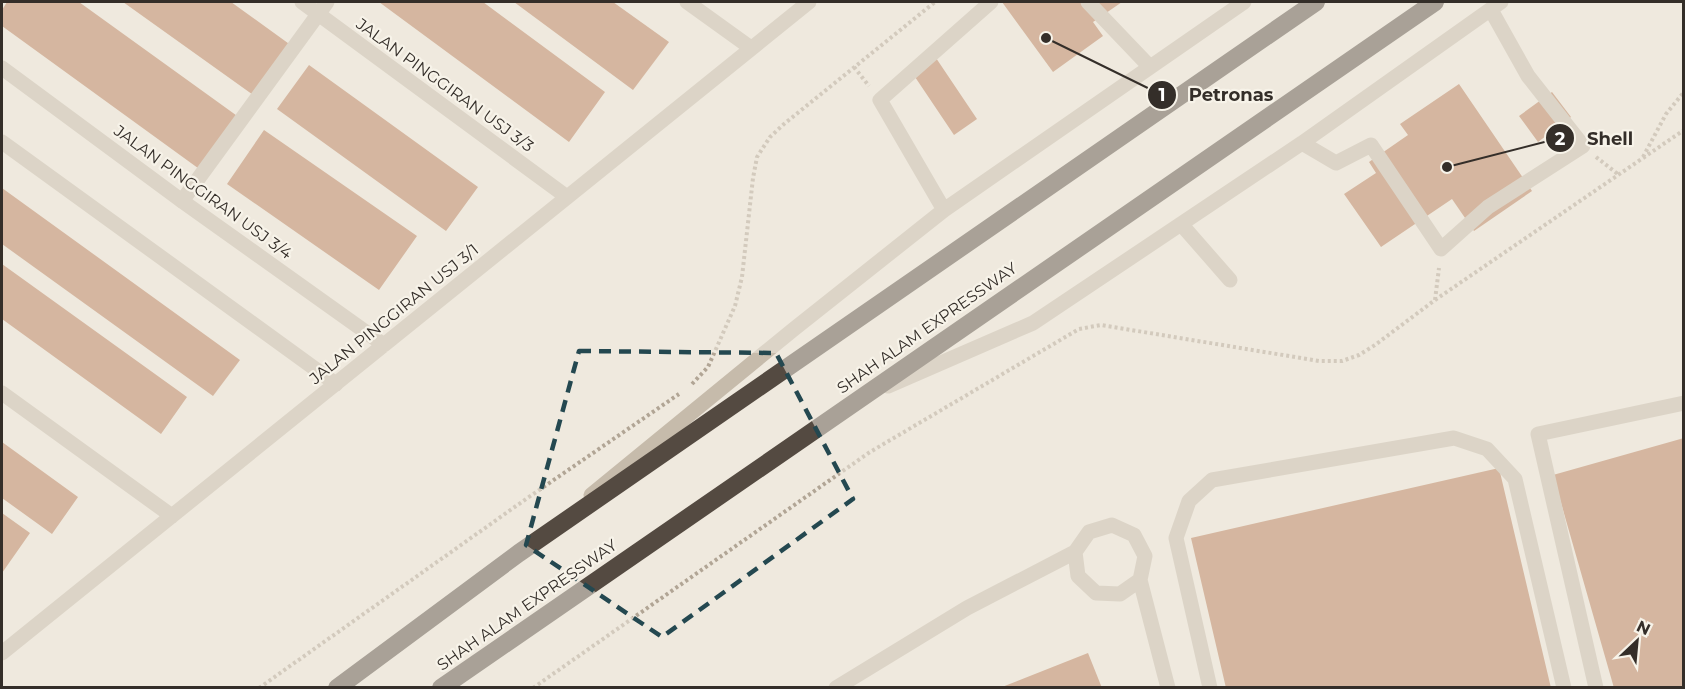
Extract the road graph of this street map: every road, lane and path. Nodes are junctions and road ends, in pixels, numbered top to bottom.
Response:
1 (302, 2) edge
2 (687, 2) edge
3 (809, 2) edge
4 (935, 2) edge
5 (991, 2) edge
6 (1088, 2) edge
7 (1244, 2) edge
8 (1316, 2) edge
9 (1435, 2) edge
10 (1496, 6) edge
11 (323, 7) edge
12 (751, 48) junction
13 (1150, 67) junction
14 (2, 68) edge
15 (1683, 92) edge
16 (1683, 130) edge
17 (2, 142) edge
18 (1302, 143) junction
19 (1583, 146) junction
20 (1642, 158) junction
21 (1619, 175) junction
22 (567, 197) junction
23 (182, 201) junction
24 (944, 210) junction
25 (1181, 224) junction
26 (1441, 249) junction
27 (1230, 280) dead end
28 (1435, 300) junction
29 (384, 345) junction
30 (336, 384) junction
31 (2, 393) edge
32 (861, 397) junction
33 (1683, 403) edge
34 (172, 516) junction
35 (1075, 552) junction
36 (519, 553) junction
37 (1140, 580) junction
38 (2, 652) edge
39 (259, 687) edge
40 (337, 687) edge
41 (441, 687) edge
42 (533, 687) edge
43 (836, 687) edge
44 (1168, 687) edge
45 (1210, 687) edge
46 (1564, 687) edge
47 (1596, 687) edge

1 - 11 street, JALAN PINGGIRAN USJ 3/3
2 - 12 street
3 - 12 street, JALAN PINGGIRAN USJ 3/1
4 - 39 path
5 - 24 street
6 - 13 street
7 - 13 street
8 - 36 highway
9 - 32 highway, SHAH ALAM EXPRESSWAY
10 - 18 street
10 - 19 street
11 - 22 street, JALAN PINGGIRAN USJ 3/3
11 - 23 street
12 - 22 street, JALAN PINGGIRAN USJ 3/1
13 - 24 street
14 - 23 street, JALAN PINGGIRAN USJ 3/4
15 - 20 path
16 - 20 path
17 - 30 street
18 - 25 street
18 - 26 street
19 - 21 path
19 - 26 street
20 - 21 path
21 - 28 path
22 - 29 street, JALAN PINGGIRAN USJ 3/1
23 - 29 street, JALAN PINGGIRAN USJ 3/4
24 - 36 street
25 - 27 street
25 - 32 street
26 - 28 path
28 - 42 path
29 - 30 street, JALAN PINGGIRAN USJ 3/1
30 - 34 street, JALAN PINGGIRAN USJ 3/1
31 - 34 street
32 - 41 highway, SHAH ALAM EXPRESSWAY
33 - 47 street
34 - 38 street, JALAN PINGGIRAN USJ 3/1
35 - 37 street
35 - 37 street
35 - 43 street
36 - 40 highway
37 - 44 street
45 - 46 street

